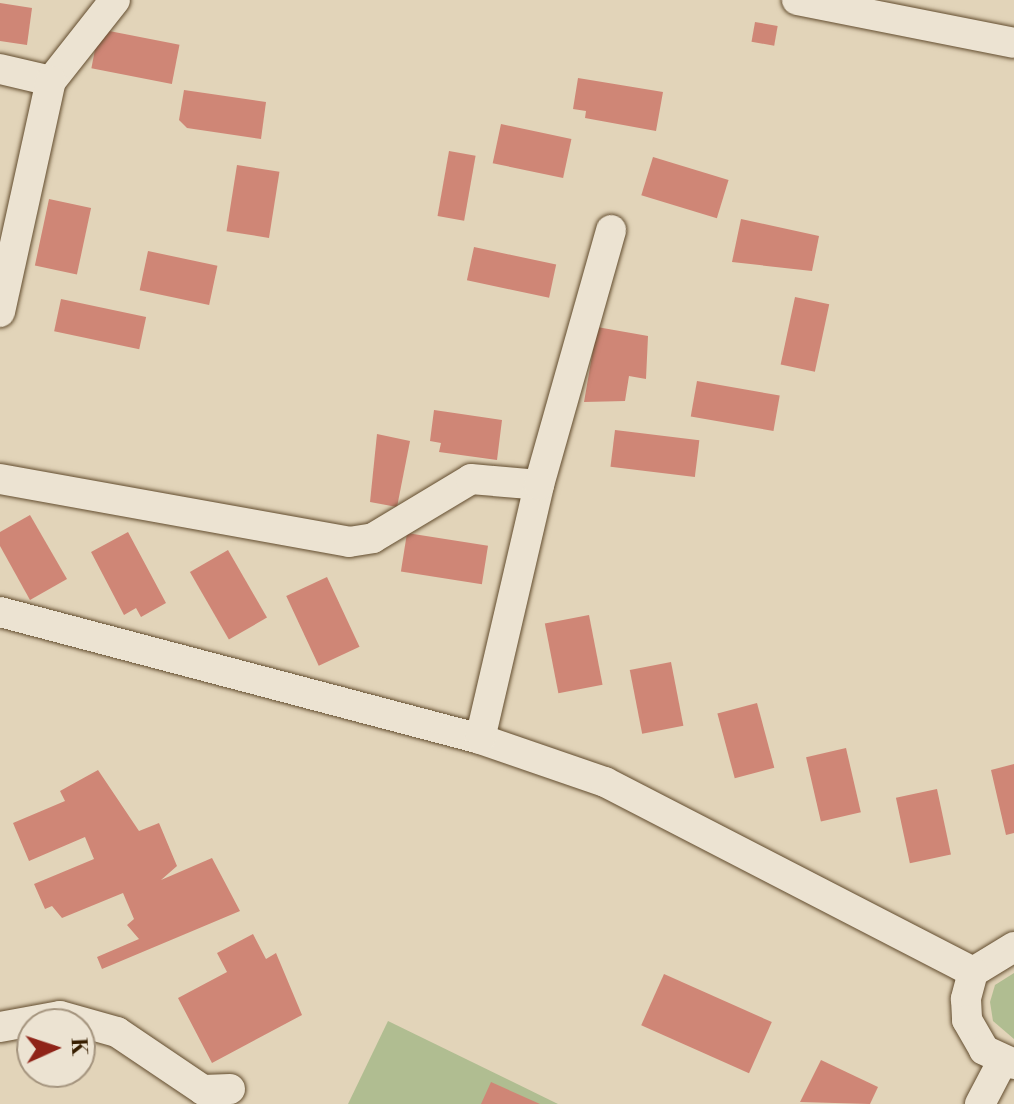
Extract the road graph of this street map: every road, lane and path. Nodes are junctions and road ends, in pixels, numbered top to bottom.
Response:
1 (115, 0) edge
2 (797, 0) edge
3 (846, 5) edge
4 (928, 13) edge
5 (1014, 43) edge
6 (0, 69) edge
7 (51, 81) junction
8 (611, 230) dead end
9 (0, 312) edge
10 (0, 479) edge
11 (539, 485) junction
12 (0, 612) edge
13 (480, 739) junction
14 (1014, 947) edge
15 (973, 972) junction
16 (0, 1027) edge
17 (1000, 1080) edge
18 (230, 1089) dead end

1 - 7 street
2 - 3 street
3 - 4 street
4 - 5 street
6 - 7 street
7 - 9 street
8 - 11 street
10 - 11 street
11 - 13 street
12 - 13 street
13 - 15 street
14 - 15 street
15 - 17 street
16 - 18 street

